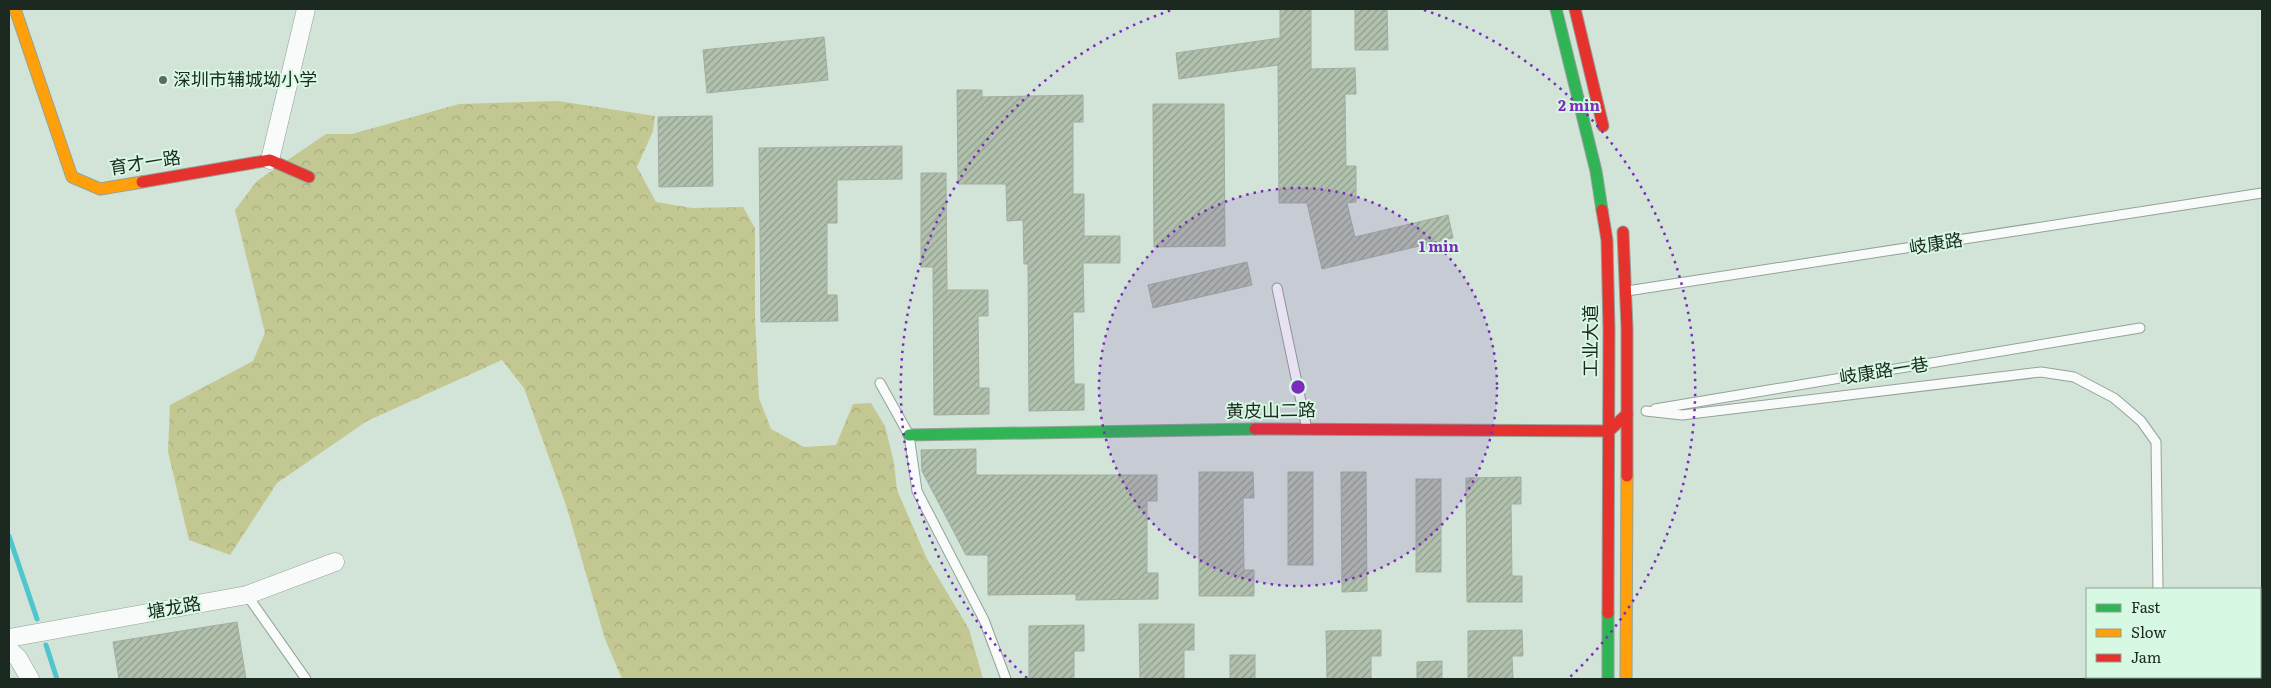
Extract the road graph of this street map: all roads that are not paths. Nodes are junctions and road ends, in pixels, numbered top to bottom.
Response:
1 (16, 9) edge
2 (306, 9) edge
3 (1556, 9) edge
4 (1575, 9) edge
5 (1606, 140) dead end
6 (270, 160) junction
7 (309, 178) dead end
8 (2262, 193) edge
9 (1622, 222) dead end
10 (1277, 288) dead end
11 (1609, 291) junction
12 (1627, 292) junction
13 (2140, 328) dead end
14 (880, 383) dead end
15 (1646, 411) junction
16 (1627, 414) junction
17 (1306, 428) junction
18 (1609, 431) junction
19 (909, 435) junction
20 (335, 562) dead end
21 (2158, 588) edge
22 (246, 595) junction
23 (9, 638) edge
24 (9, 650) edge
25 (30, 679) edge
26 (306, 679) edge
27 (1006, 679) edge
28 (1608, 679) edge
29 (1626, 679) edge

1 - 6 street, 育才一路
2 - 6 street
3 - 11 street, 工业大道
4 - 5 street
6 - 7 street
8 - 12 lane, 岐康路
9 - 12 street, 工业大道
10 - 17 lane
11 - 12 lane, 岐康路
11 - 18 street, 工业大道
12 - 16 street, 工业大道
13 - 15 lane, 岐康路一巷
14 - 19 lane
15 - 16 lane, 岐康路一巷
15 - 21 lane
16 - 18 street
16 - 29 street, 工业大道
17 - 18 street, 黄皮山二路
17 - 19 street, 黄皮山二路
18 - 28 street, 工业大道
19 - 27 lane
20 - 22 street, 塘龙路
22 - 23 street, 塘龙路
22 - 26 lane
24 - 25 street

